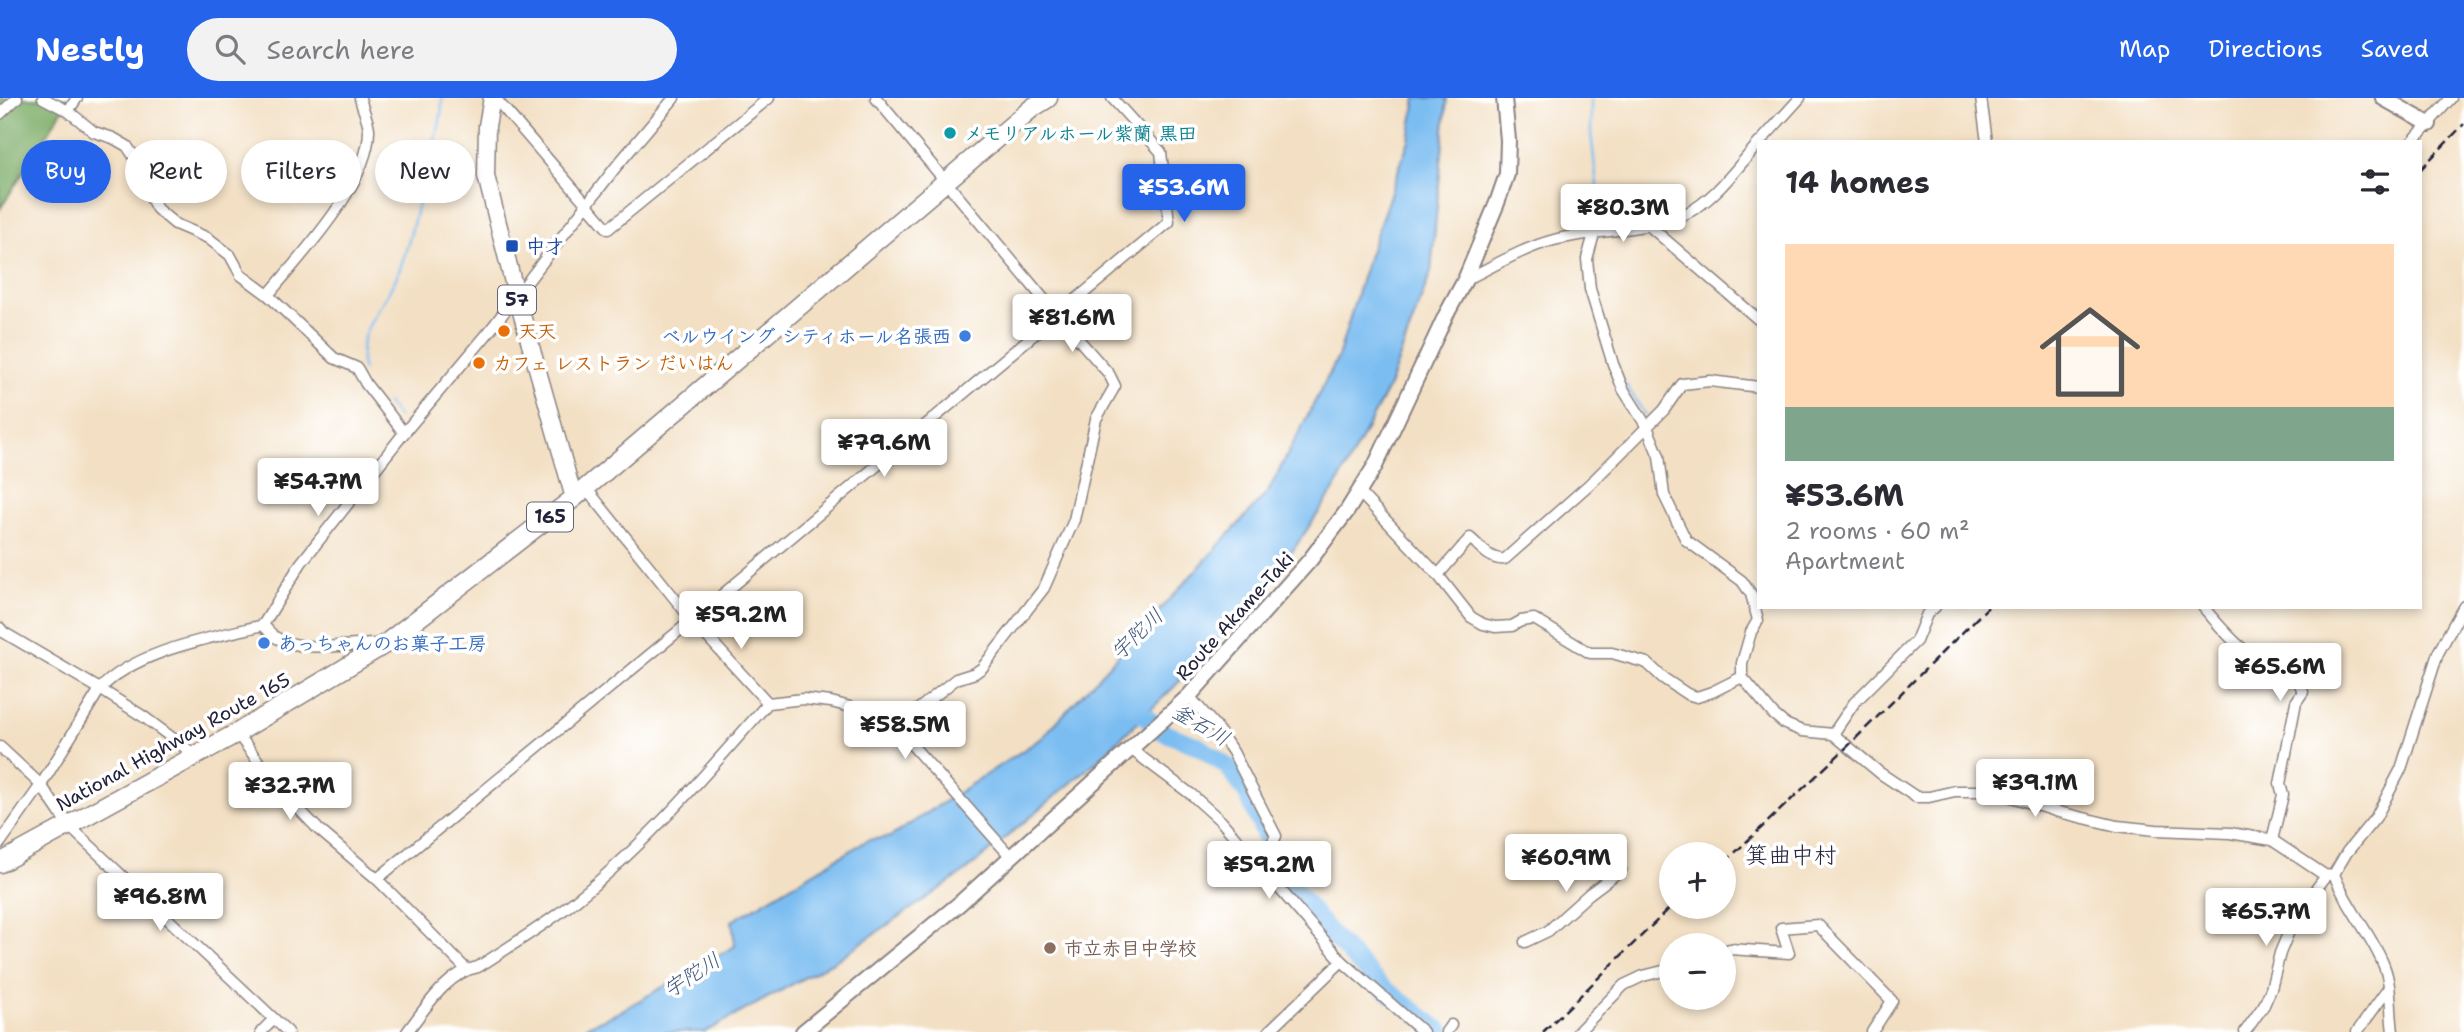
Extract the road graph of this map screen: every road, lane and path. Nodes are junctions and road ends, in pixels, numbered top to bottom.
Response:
1 (17, 98) edge
2 (43, 98) edge
3 (77, 98) edge
4 (360, 98) edge
5 (494, 98) edge
6 (674, 98) edge
7 (769, 98) edge
8 (876, 98) edge
9 (1048, 98) edge
10 (1112, 98) edge
11 (1504, 98) edge
12 (1800, 98) edge
13 (1981, 98) edge
14 (2383, 98) edge
15 (2451, 98) edge
16 (68, 111) junction
17 (0, 114) edge
18 (2428, 124) junction
19 (1763, 140) edge
20 (1987, 140) edge
21 (2414, 140) edge
22 (1757, 146) edge
23 (944, 180) junction
24 (586, 205) junction
25 (1647, 224) junction
26 (1594, 234) junction
27 (1465, 280) junction
28 (516, 294) junction
29 (268, 295) junction
30 (1056, 315) junction
31 (1757, 318) edge
32 (1757, 387) edge
33 (1647, 427) junction
34 (404, 433) junction
35 (1359, 492) junction
36 (580, 493) junction
37 (1438, 575) junction
38 (2464, 606) edge
39 (1933, 609) edge
40 (2205, 609) edge
41 (692, 620) junction
42 (263, 625) junction
43 (0, 628) edge
44 (385, 644) junction
45 (1742, 677) junction
46 (100, 689) junction
47 (1189, 696) junction
48 (768, 703) junction
49 (896, 727) junction
50 (237, 733) junction
51 (1833, 734) junction
52 (0, 747) edge
53 (1132, 750) junction
54 (195, 755) junction
55 (41, 785) junction
56 (68, 825) junction
57 (2272, 840) junction
58 (0, 843) edge
59 (1009, 855) junction
60 (0, 863) edge
61 (1259, 867) junction
62 (1621, 870) dead end
63 (2330, 875) junction
64 (377, 878) junction
65 (1525, 942) dead end
66 (1736, 950) edge
67 (1342, 961) junction
68 (466, 969) junction
69 (1659, 972) edge
70 (2388, 989) junction
71 (274, 1019) junction
72 (261, 1032) edge
73 (288, 1032) edge
74 (407, 1032) edge
75 (803, 1032) edge
76 (1268, 1032) edge
77 (1423, 1032) edge
78 (1578, 1032) edge
79 (1872, 1032) edge
80 (2245, 1032) edge
81 (2357, 1032) edge
82 (2393, 1032) edge

1 - 17 street
2 - 16 street
3 - 16 street
4 - 29 street
5 - 24 street
5 - 28 main road, 57
6 - 24 street
7 - 24 street
8 - 23 street
9 - 23 highway, National Highway Route 165 / 165
10 - 30 street
11 - 27 main road, Route Akame-Taki
12 - 19 street
13 - 20 street
14 - 18 main road
15 - 18 street
16 - 29 street
18 - 21 street
22 - 25 street
23 - 30 street
23 - 36 highway, National Highway Route 165 / 165
24 - 28 street
25 - 26 street
25 - 31 street
26 - 27 street
26 - 33 street
27 - 35 main road, Route Akame-Taki
28 - 34 street
28 - 36 main road, 57
29 - 34 street
30 - 41 street
30 - 49 street
32 - 33 street
33 - 37 street
33 - 45 street
34 - 42 street
35 - 37 street
35 - 47 main road, Route Akame-Taki
36 - 41 street
36 - 44 highway, National Highway Route 165 / 165
37 - 45 street
38 - 63 street
39 - 51 street
40 - 57 street
41 - 48 street
41 - 64 street
42 - 44 street
42 - 46 street
43 - 46 street
44 - 50 highway, National Highway Route 165 / 165
45 - 51 street
46 - 54 street
46 - 55 street
47 - 53 main road, Route Akame-Taki
47 - 61 street
48 - 49 street
48 - 68 street
49 - 59 street
50 - 54 highway, National Highway Route 165 / 165
50 - 64 street
51 - 57 street
52 - 55 street
53 - 59 main road, Route Akame-Taki
53 - 61 street
54 - 56 highway, National Highway Route 165 / 165
55 - 56 street
55 - 58 street
56 - 60 highway, National Highway Route 165 / 165
56 - 71 street
57 - 63 street
59 - 75 main road, Route Akame-Taki
61 - 67 street
62 - 65 street
63 - 70 street
63 - 80 street
64 - 68 street
66 - 79 street
67 - 76 street
67 - 77 street
68 - 74 street
69 - 78 street
70 - 81 street
70 - 82 street
71 - 72 street
71 - 73 street

